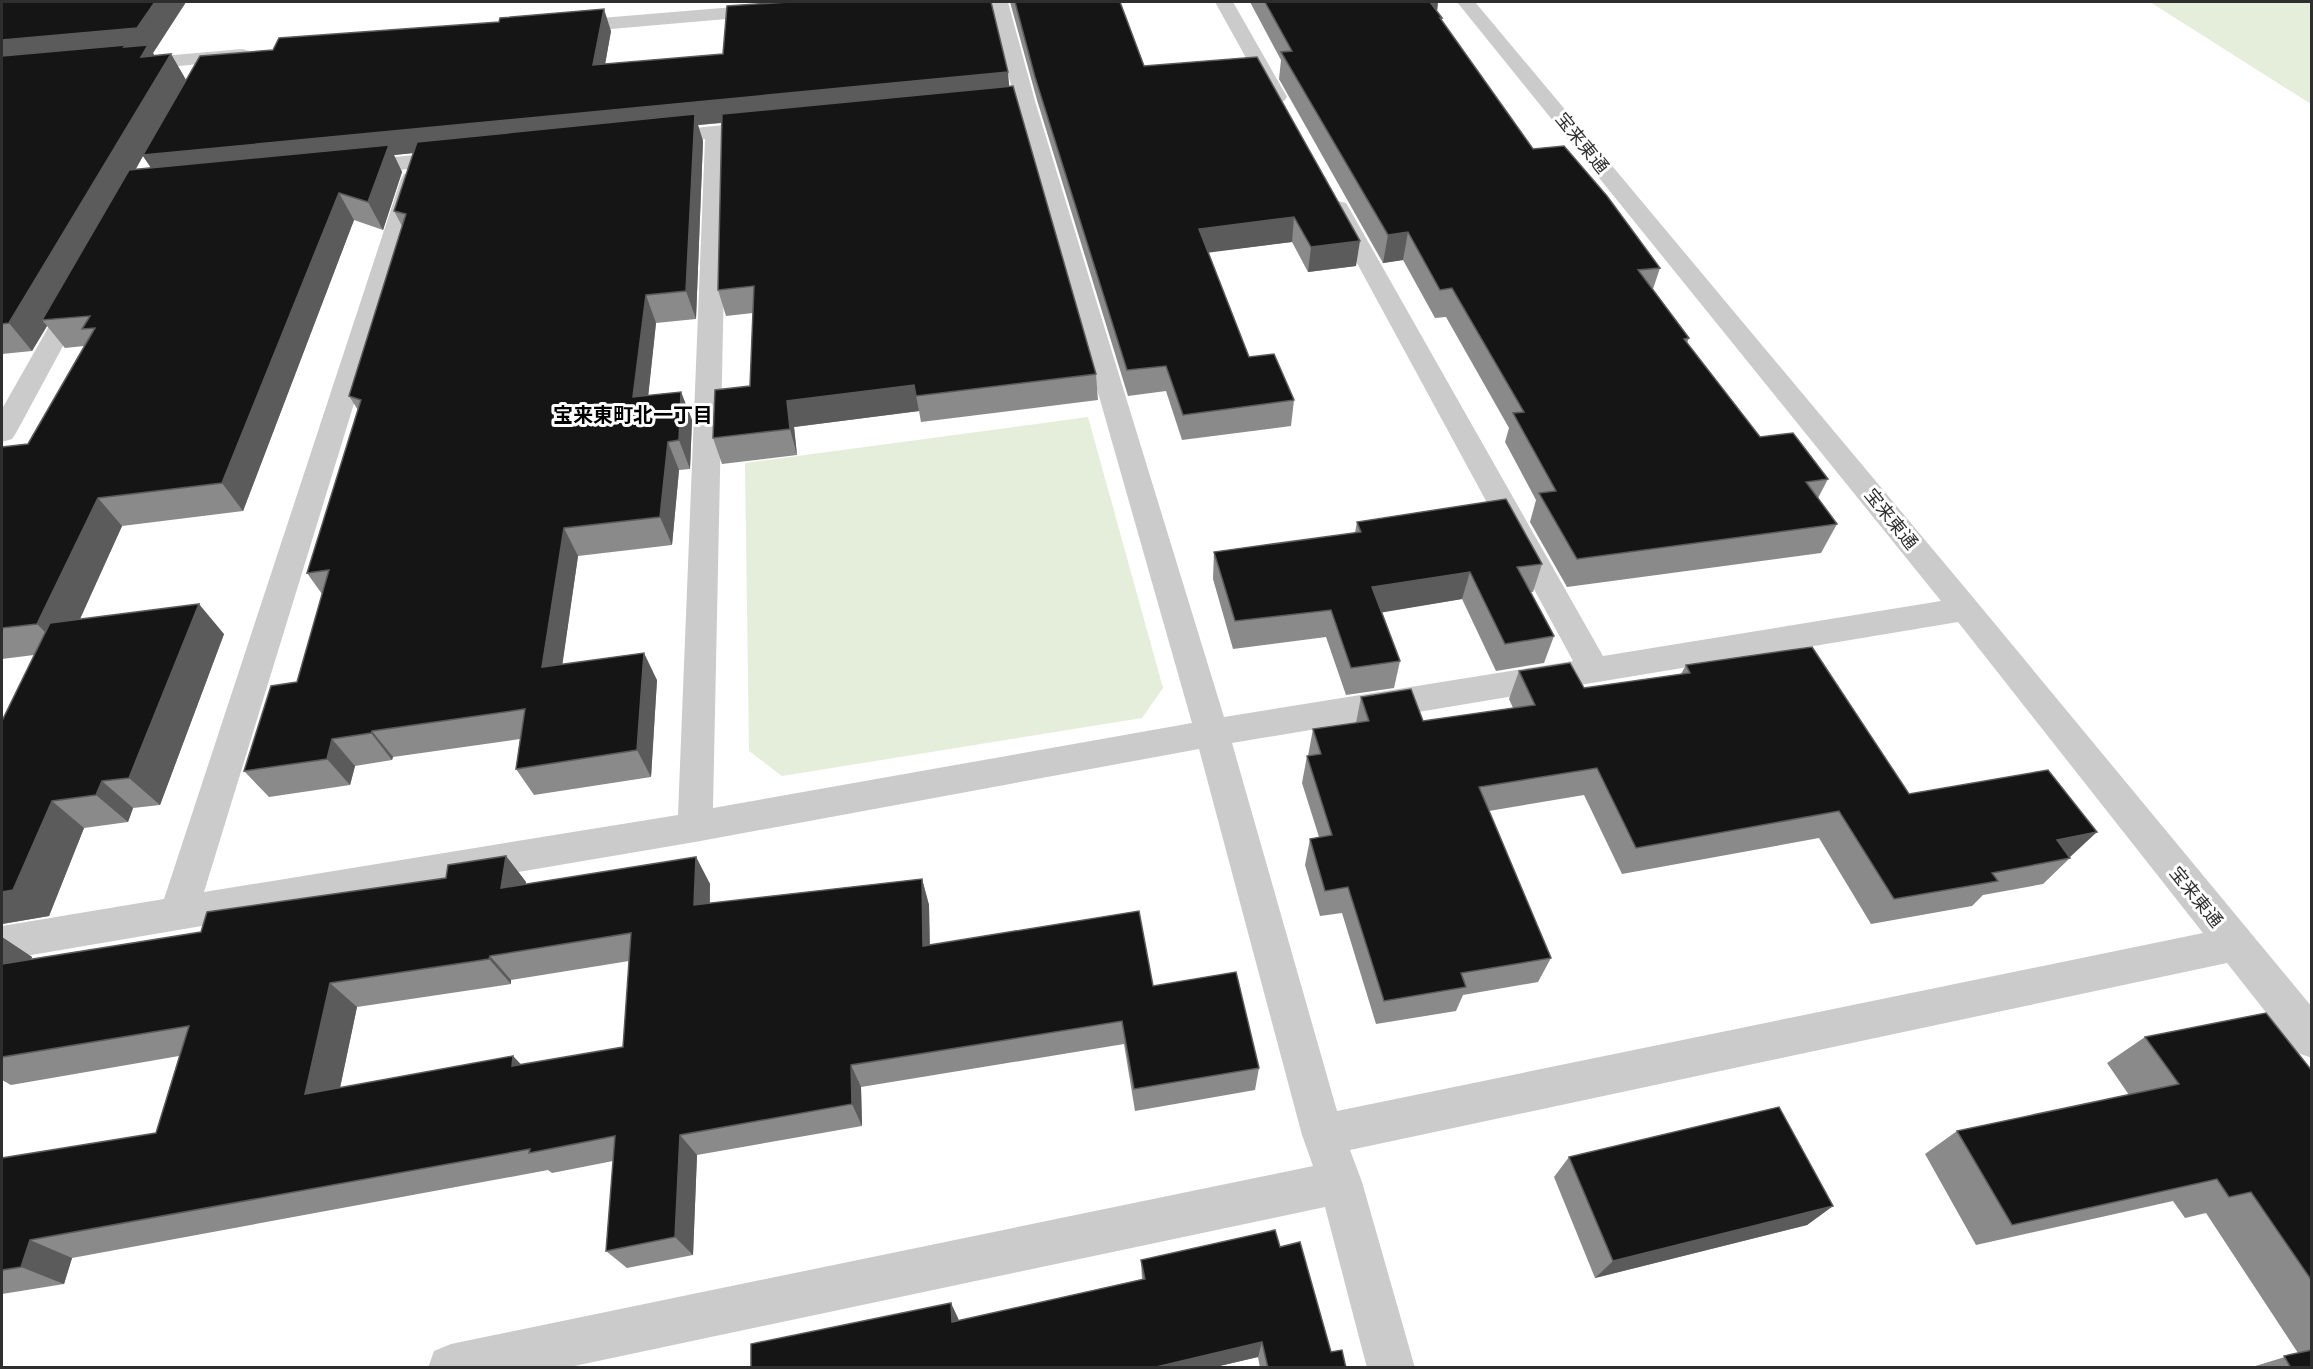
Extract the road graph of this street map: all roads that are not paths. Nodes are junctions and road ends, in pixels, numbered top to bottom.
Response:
1 (853, 2) edge
2 (999, 2) edge
3 (1224, 2) edge
4 (1466, 2) edge
5 (544, 29) edge
6 (259, 54) edge
7 (106, 67) edge
8 (1287, 116) edge
9 (787, 125) edge
10 (716, 132) junction
11 (632, 140) edge
12 (477, 156) edge
13 (418, 162) junction
14 (336, 170) edge
15 (1328, 190) edge
16 (86, 281) edge
17 (2, 433) edge
18 (1965, 609) junction
19 (1594, 670) junction
20 (1212, 733) junction
21 (695, 827) junction
22 (178, 915) junction
23 (2, 944) edge
24 (2234, 944) junction
25 (2312, 1039) edge
26 (1323, 1135) junction
27 (1340, 1182) junction
28 (451, 1368) edge
29 (1391, 1368) edge

1 - 5 street
2 - 20 street
3 - 8 street
4 - 18 street, 宝来東通
6 - 7 street
9 - 10 street
10 - 11 street
10 - 21 street
12 - 13 street
13 - 14 street
13 - 22 street
15 - 19 street
16 - 17 street
18 - 19 street
18 - 24 street, 宝来東通
19 - 20 street
20 - 21 street
20 - 26 street
21 - 22 street
22 - 23 street
24 - 25 street, 宝来東通
24 - 26 street
26 - 27 street
27 - 28 street
27 - 29 street

